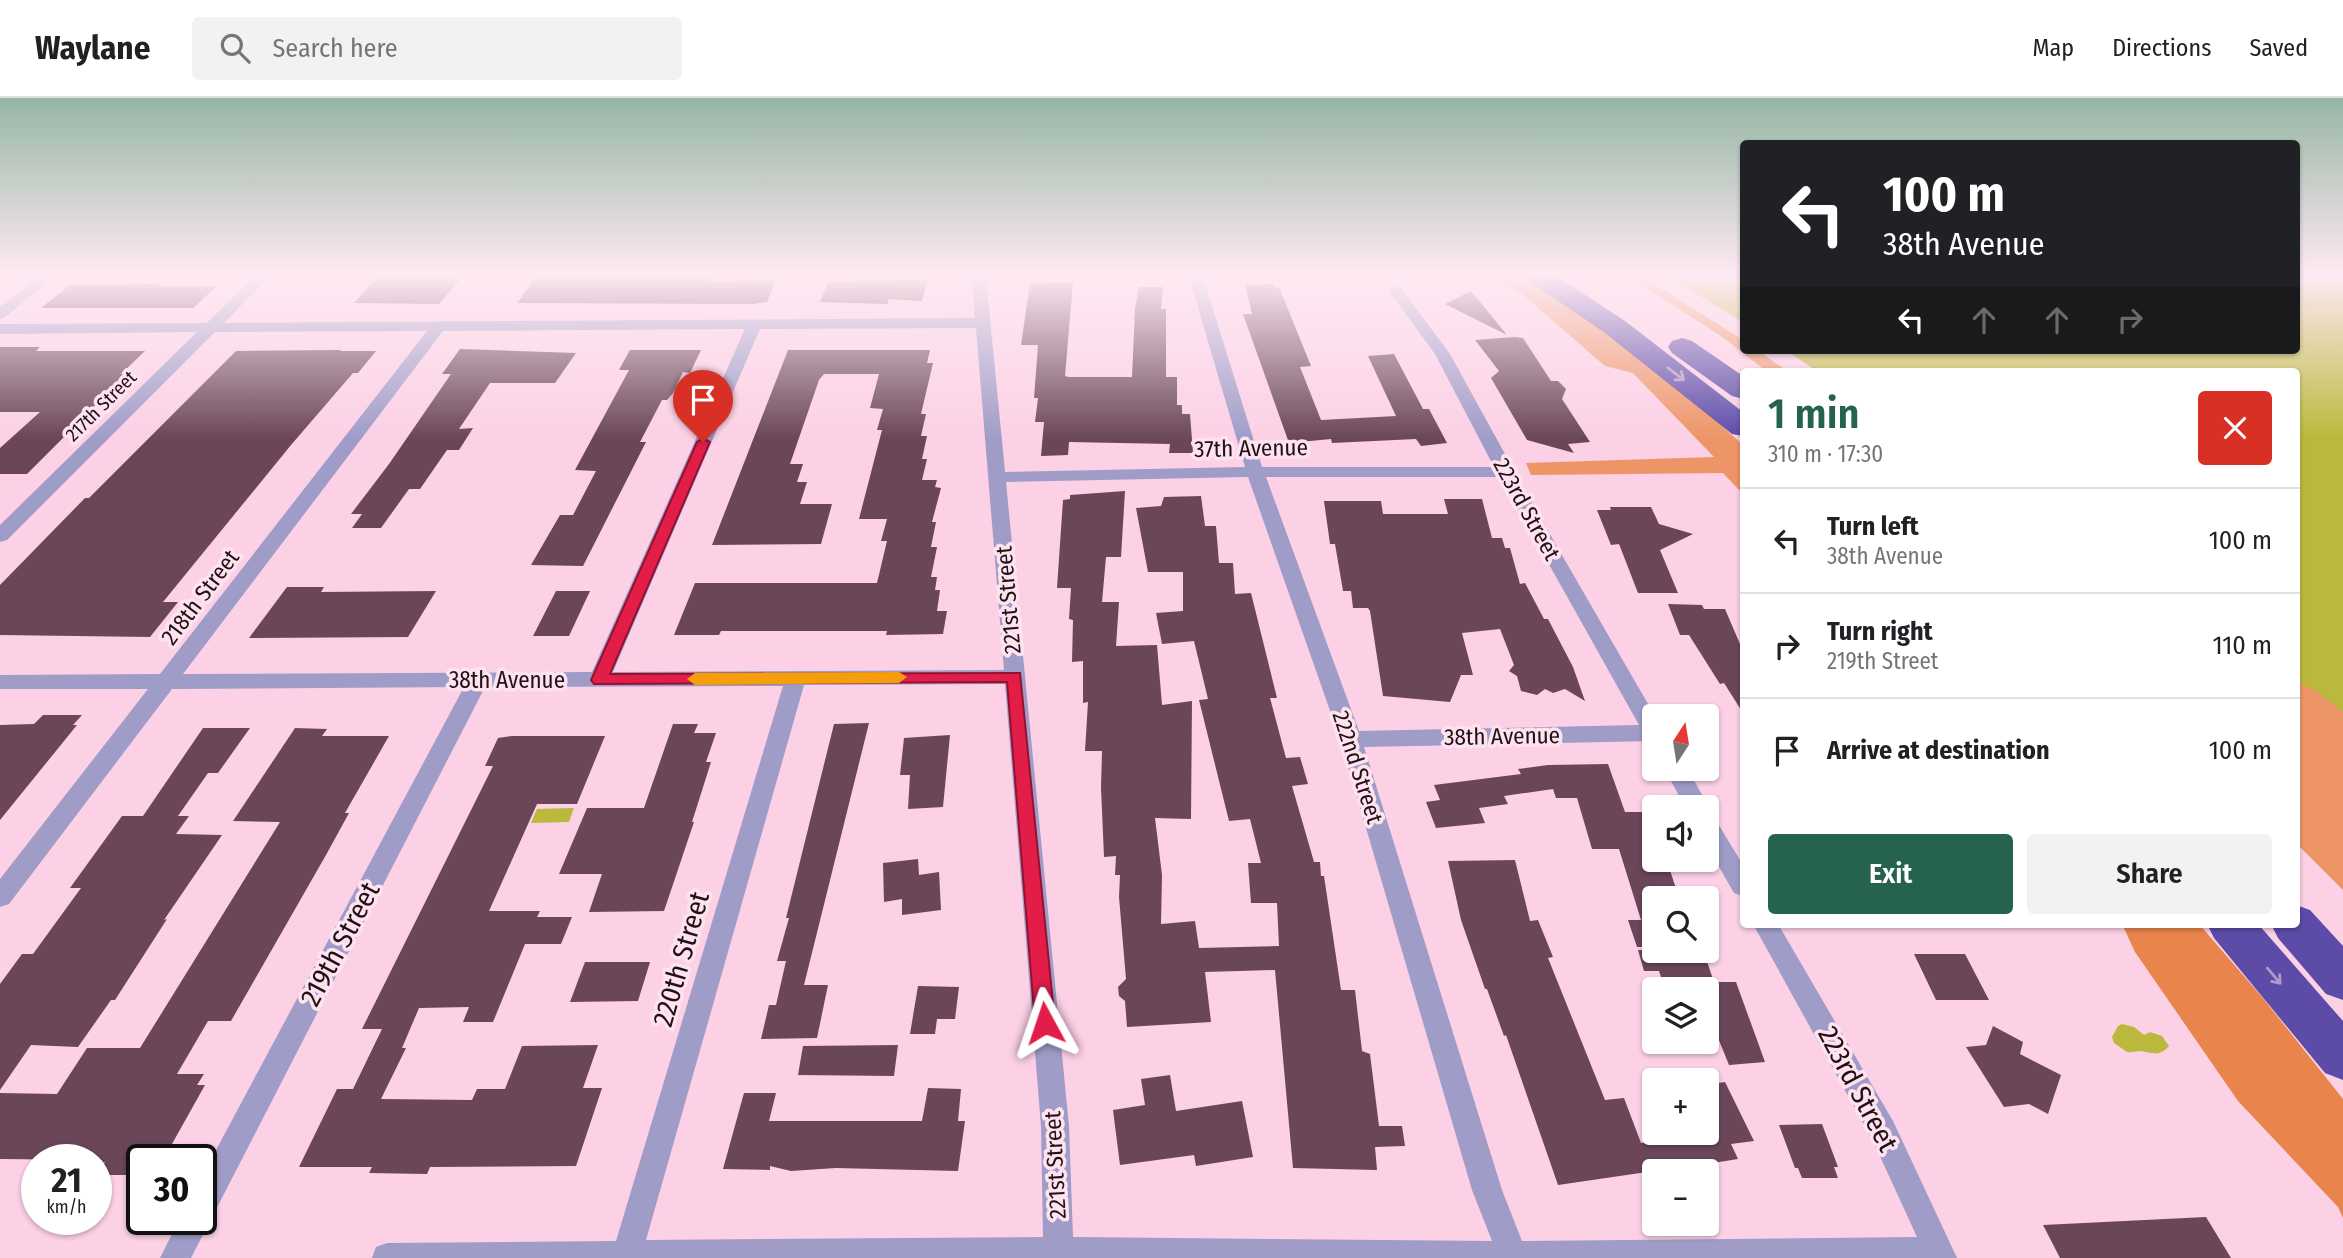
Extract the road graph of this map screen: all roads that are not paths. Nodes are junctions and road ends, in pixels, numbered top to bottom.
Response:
1 (207, 331) edge
2 (435, 331) edge
3 (752, 331) edge
4 (984, 331) edge
5 (1213, 331) edge
6 (1428, 331) edge
7 (1620, 331) edge
8 (1660, 331) edge
9 (1740, 388) edge
10 (1740, 425) edge
11 (1256, 472) junction
12 (1506, 472) junction
13 (997, 477) junction
14 (0, 536) edge
15 (1014, 677) junction
16 (795, 679) junction
17 (599, 680) junction
18 (478, 681) junction
19 (0, 682) edge
20 (166, 682) junction
21 (1642, 712) edge
22 (1642, 733) edge
23 (1351, 739) junction
24 (1719, 845) edge
25 (1740, 881) edge
26 (0, 897) edge
27 (1767, 928) edge
28 (2233, 928) edge
29 (2298, 928) edge
30 (2343, 979) edge
31 (2343, 1057) edge
32 (217, 1178) edge
33 (187, 1235) edge
34 (1940, 1255) edge
35 (1059, 1256) edge
36 (626, 1257) edge
37 (1514, 1257) edge
38 (175, 1258) edge
39 (387, 1258) edge

1 - 14 street, 217th Street
2 - 20 street, 218th Street
3 - 17 street
4 - 13 street, 221st Street
5 - 11 street, 222nd Street
6 - 12 street, 223rd Street
7 -> 10 highway
8 - 9 highway
11 - 12 street, 37th Avenue
11 - 13 street, 37th Avenue
11 - 23 street, 222nd Street
12 - 21 street, 223rd Street
13 - 15 street, 221st Street
15 - 16 street, 38th Avenue
15 - 35 street, 221st Street
16 - 17 street, 38th Avenue
16 - 36 street, 220th Street
17 - 18 street, 38th Avenue
18 - 20 street, 38th Avenue
18 - 32 street, 219th Street
19 - 20 street, 38th Avenue
20 - 26 street, 218th Street
22 - 23 street, 38th Avenue
23 - 37 street, 222nd Street
24 - 25 street
27 - 34 street, 223rd Street
28 -> 31 highway
29 - 30 highway
33 - 38 street
34 - 37 street
35 - 36 street
35 - 37 street
36 - 39 street

